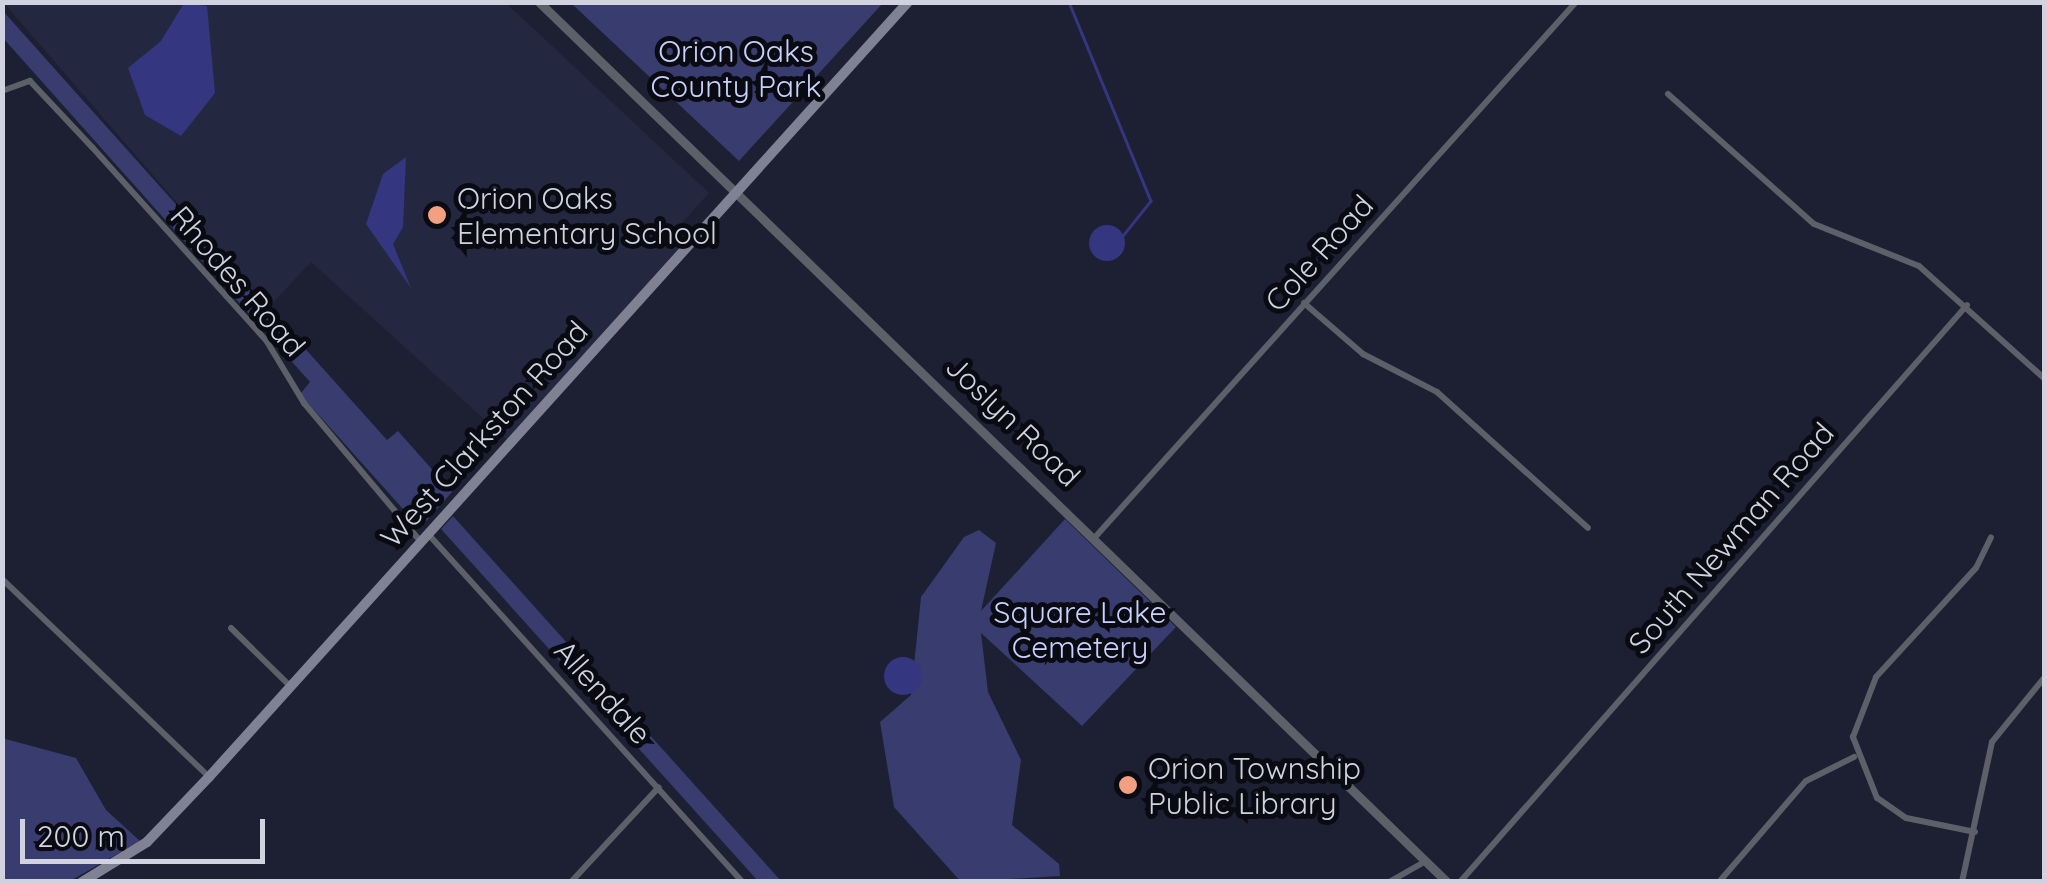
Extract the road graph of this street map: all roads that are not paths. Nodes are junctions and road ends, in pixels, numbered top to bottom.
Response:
1 (539, 2) edge
2 (908, 2) edge
3 (1576, 2) edge
4 (2, 91) edge
5 (1668, 94) dead end
6 (738, 190) junction
7 (1304, 303) junction
8 (1967, 306) junction
9 (2044, 378) edge
10 (1588, 528) dead end
11 (1097, 536) junction
12 (1990, 537) dead end
13 (424, 538) junction
14 (2, 579) edge
15 (231, 628) dead end
16 (2044, 678) edge
17 (290, 686) junction
18 (1854, 757) junction
19 (209, 777) junction
20 (659, 787) junction
21 (1975, 832) junction
22 (1426, 861) junction
23 (82, 882) edge
24 (571, 882) edge
25 (743, 882) edge
26 (1389, 882) edge
27 (1447, 882) edge
28 (1460, 882) edge
29 (1719, 882) edge
30 (1962, 882) edge

1 - 6 street, Joslyn Road
2 - 6 main road, West Clarkston Road
3 - 7 street, Cole Road
4 - 13 street, Rhodes Road
5 - 8 street
6 - 11 street, Joslyn Road
6 - 13 main road, West Clarkston Road
7 - 10 street
7 - 11 street, Cole Road
8 - 9 street
8 - 28 street, South Newman Road
11 - 22 street, Joslyn Road
12 - 18 street
13 - 17 main road, West Clarkston Road
13 - 20 street, Allendale
14 - 19 street
15 - 17 street
16 - 21 street
17 - 19 main road, West Clarkston Road
18 - 21 street
18 - 29 street
19 - 23 main road, West Clarkston Road
20 - 24 street
20 - 25 street, Allendale
21 - 30 street
22 - 26 street
22 - 27 street, Joslyn Road

